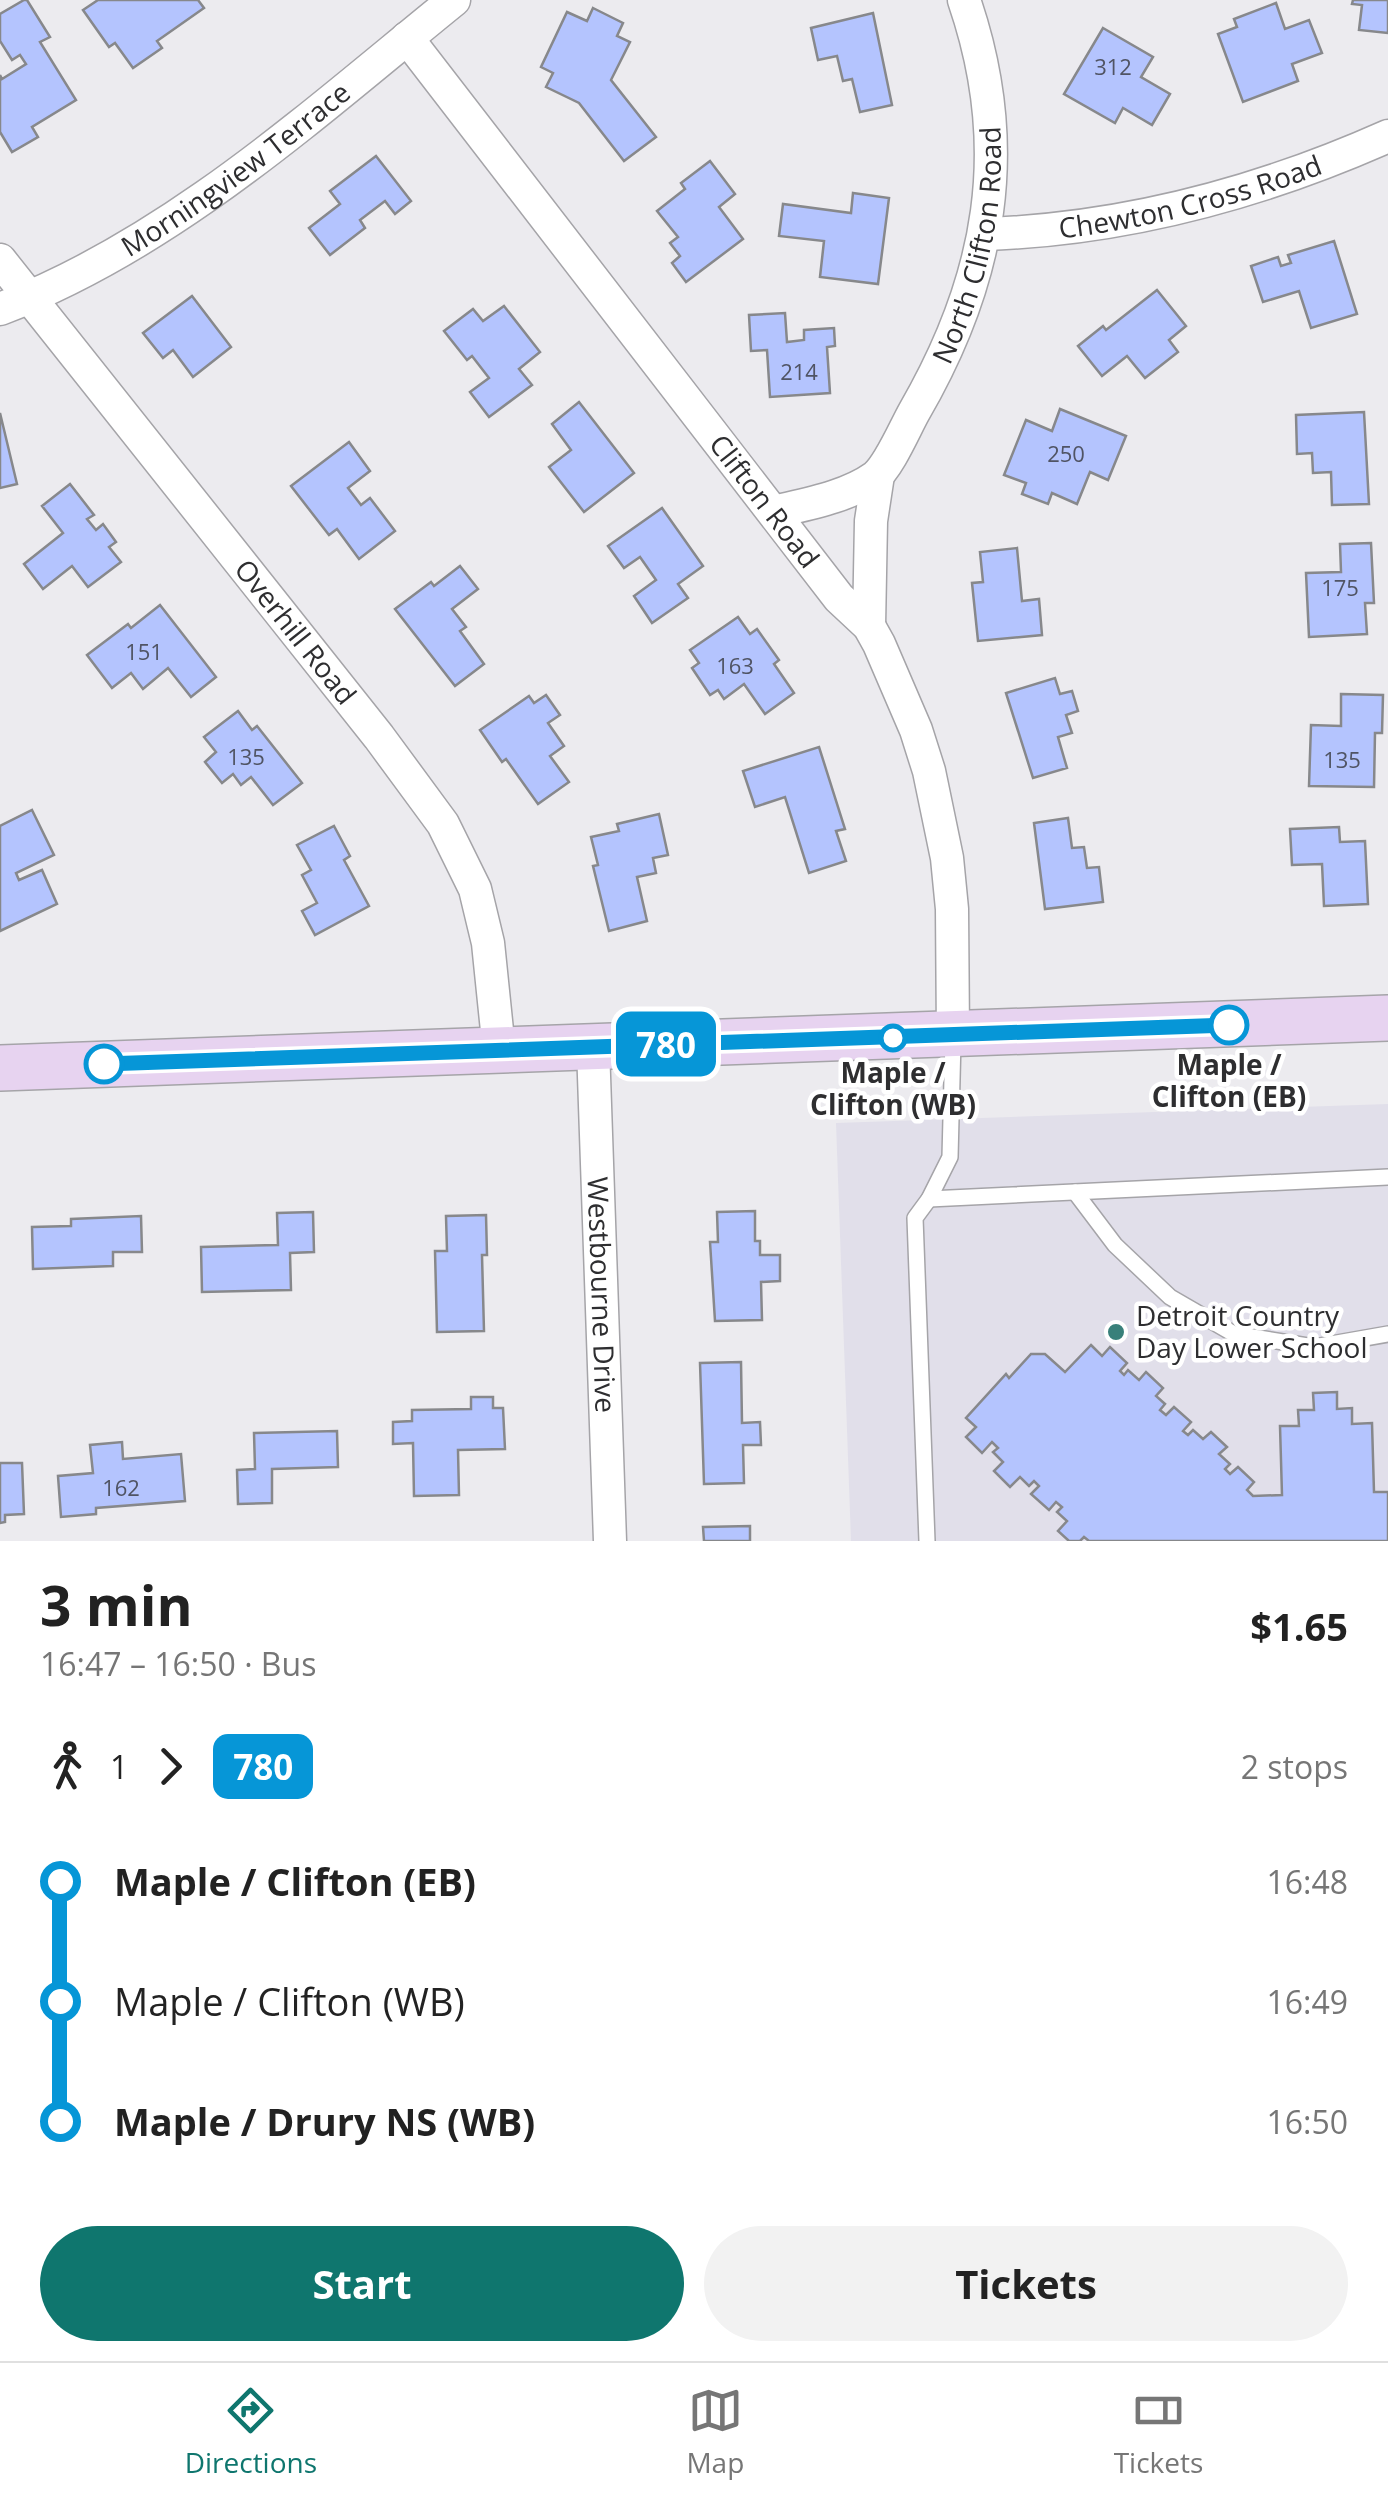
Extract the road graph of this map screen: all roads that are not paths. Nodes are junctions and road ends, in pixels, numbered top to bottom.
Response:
1 (454, 0) edge
2 (964, 0) edge
3 (407, 38) junction
4 (1386, 144) edge
5 (986, 234) junction
6 (0, 260) edge
7 (15, 303) edge
8 (878, 475) junction
9 (774, 512) junction
10 (870, 626) junction
11 (1388, 1018) edge
12 (953, 1036) junction
13 (593, 1046) junction
14 (499, 1050) junction
15 (0, 1068) edge
16 (1388, 1177) edge
17 (1076, 1192) junction
18 (929, 1199) junction
19 (1388, 1334) edge
20 (610, 1541) edge
21 (927, 1541) edge

1 - 3 street, Morningview Terrace
2 - 5 street, North Clifton Road
3 - 7 street, Morningview Terrace
3 - 9 street, Clifton Road
4 - 5 street, Chewton Cross Road
5 - 8 street, North Clifton Road
6 - 7 street, Overhill Road
7 - 14 street, Overhill Road
8 - 9 street
8 - 10 street, North Clifton Road
9 - 10 street, Clifton Road
10 - 12 street, Clifton Road
11 - 12 main road
12 - 13 main road
12 - 18 lane
13 - 14 main road
13 - 20 street, Westbourne Drive
14 - 15 main road
16 - 17 lane
17 - 18 lane
17 - 19 lane
18 - 21 lane

